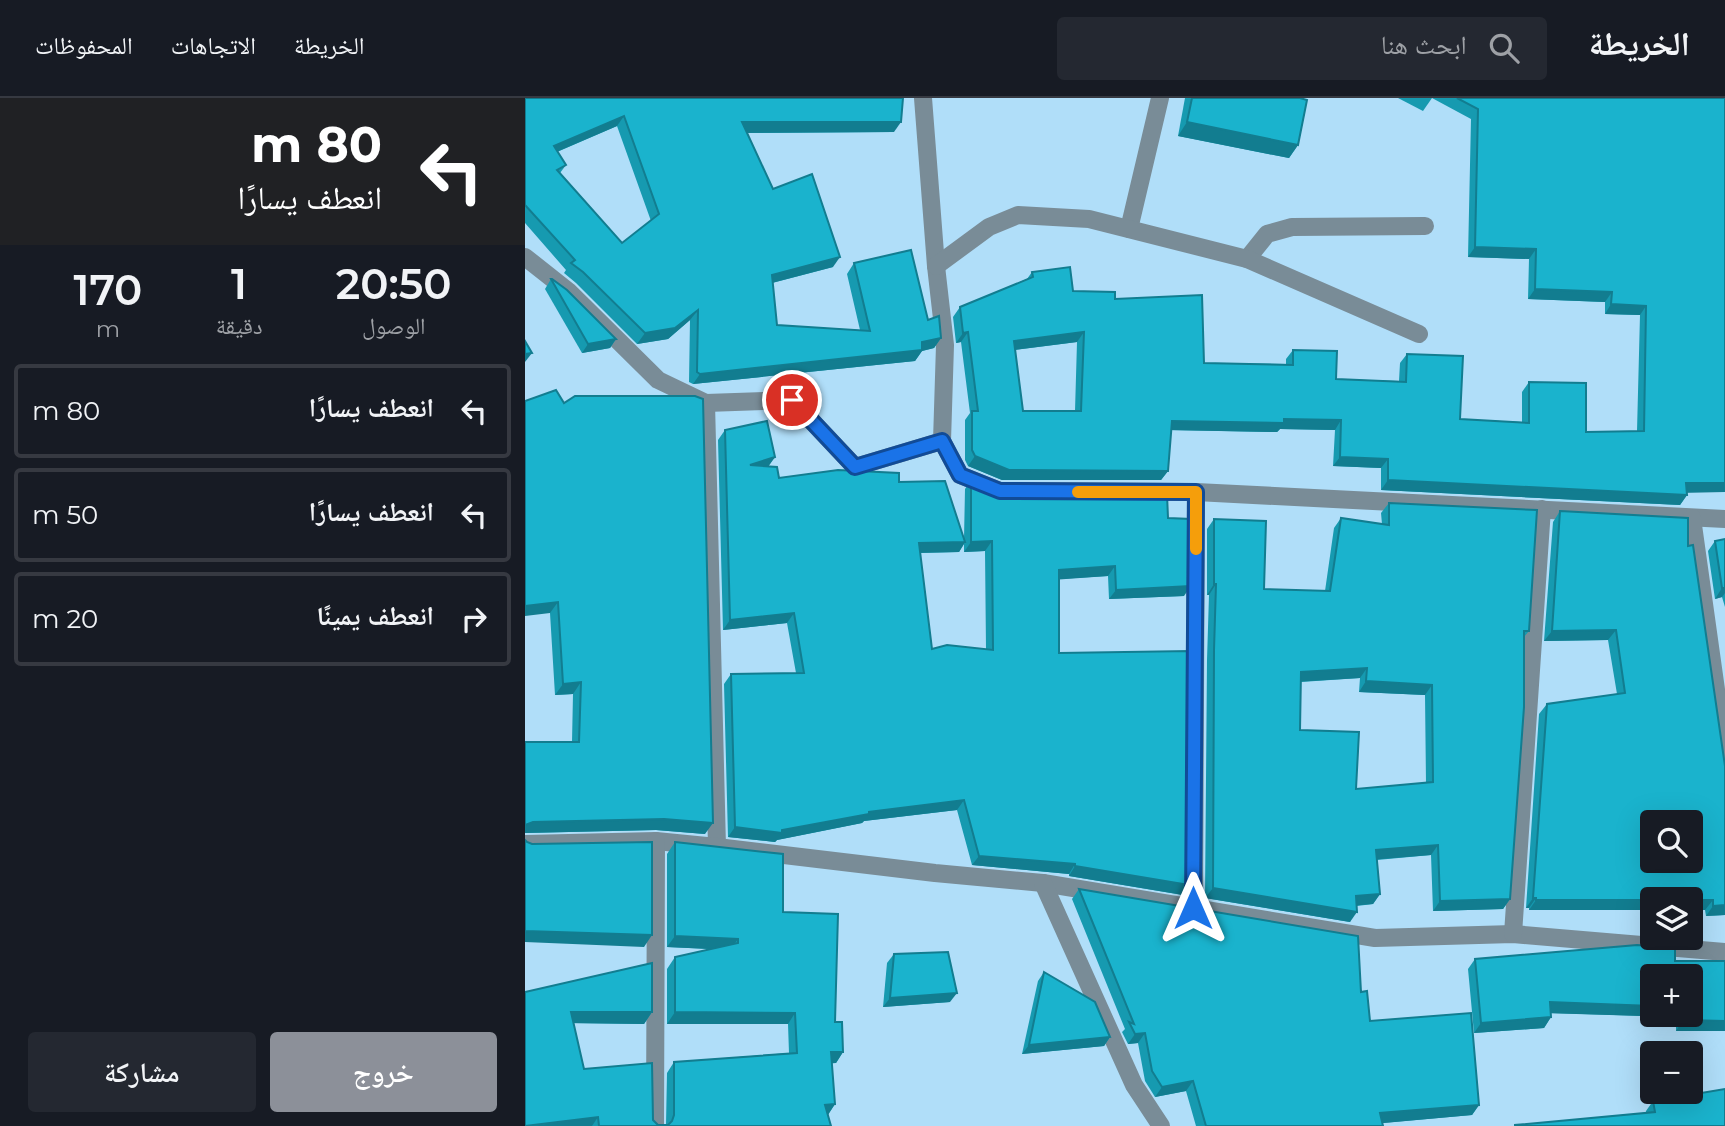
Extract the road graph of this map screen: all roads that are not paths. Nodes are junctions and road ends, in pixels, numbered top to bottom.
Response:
1 (923, 98) edge
2 (1160, 98) edge
3 (1425, 226) dead end
4 (1129, 229) junction
5 (525, 257) edge
6 (1247, 259) junction
7 (936, 266) junction
8 (1419, 334) dead end
9 (706, 403) junction
10 (942, 441) junction
11 (1196, 492) junction
12 (1542, 509) junction
13 (1692, 518) junction
14 (1725, 519) edge
15 (1725, 754) edge
16 (656, 841) junction
17 (525, 844) edge
18 (717, 847) junction
19 (1044, 883) junction
20 (1193, 908) junction
21 (1513, 934) junction
22 (1725, 952) edge
23 (655, 1126) edge
24 (1161, 1126) edge

1 - 7 street
2 - 4 street
3 - 6 street
4 - 6 street
4 - 7 street
5 - 9 street
6 - 8 street
7 - 10 street
9 - 10 street
9 - 18 street
10 - 11 street
11 - 12 street
11 - 20 street
12 - 13 street
12 - 21 street
13 - 14 street
13 - 15 street
16 - 17 street
16 - 18 street
16 - 23 street
18 - 19 street
19 - 20 street
19 - 24 street
20 - 21 street
21 - 22 street

